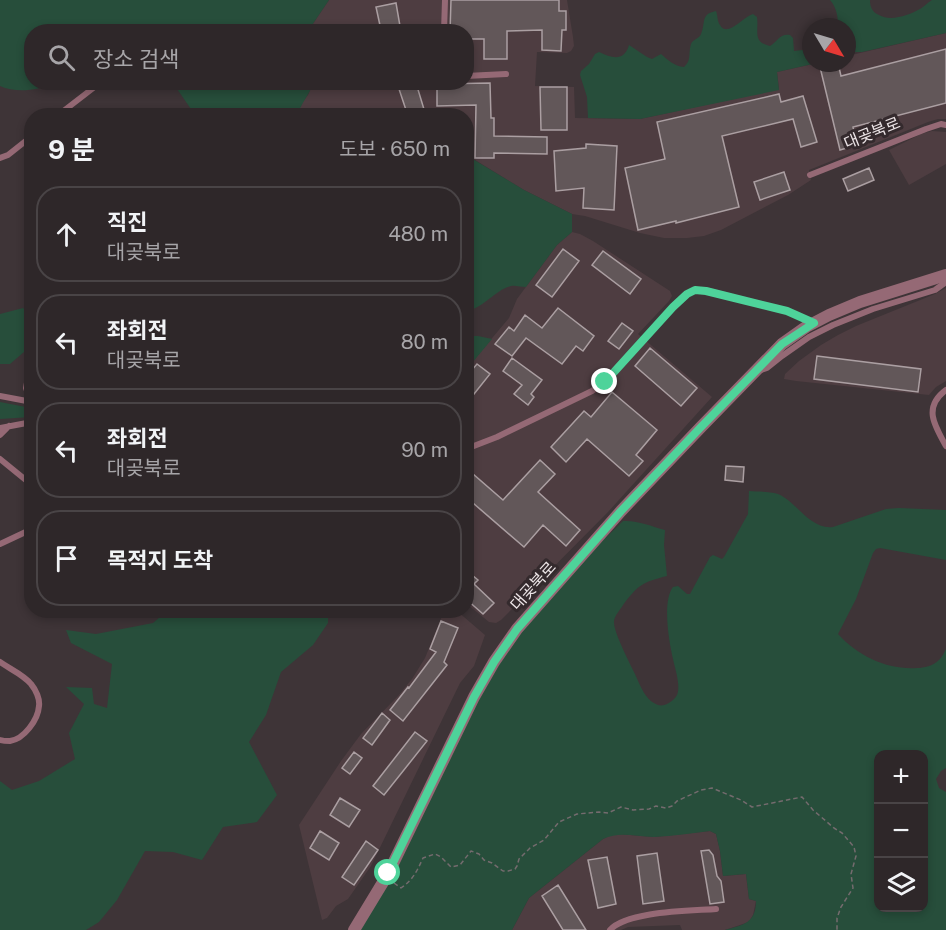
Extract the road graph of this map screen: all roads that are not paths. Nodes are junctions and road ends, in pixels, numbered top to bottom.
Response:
1 (445, 0) edge
2 (444, 24) edge
3 (506, 74) dead end
4 (474, 75) edge
5 (91, 90) edge
6 (67, 108) edge
7 (946, 125) edge
8 (24, 142) edge
9 (0, 158) edge
10 (810, 175) dead end
11 (946, 275) edge
12 (946, 282) edge
13 (814, 323) junction
14 (754, 372) junction
15 (946, 390) edge
16 (0, 396) edge
17 (24, 401) edge
18 (24, 423) edge
19 (9, 426) junction
20 (0, 428) edge
21 (0, 435) edge
22 (474, 445) edge
23 (946, 446) edge
24 (0, 459) edge
25 (24, 479) edge
26 (24, 533) edge
27 (0, 544) edge
28 (0, 662) edge
29 (0, 740) edge
30 (716, 909) dead end
31 (354, 930) edge
32 (610, 930) edge

1 - 2 lane
3 - 4 lane
5 - 6 lane
7 - 10 lane, 대곶북로
8 - 9 lane
11 - 13 street, 대곶북로
12 - 14 lane
13 - 14 street, 대곶북로
13 - 22 lane
14 - 31 street, 대곶북로
15 - 23 lane
16 - 17 lane
18 - 19 lane
19 - 20 lane
19 - 21 lane
24 - 25 lane
26 - 27 lane
28 - 29 lane
30 - 32 lane

